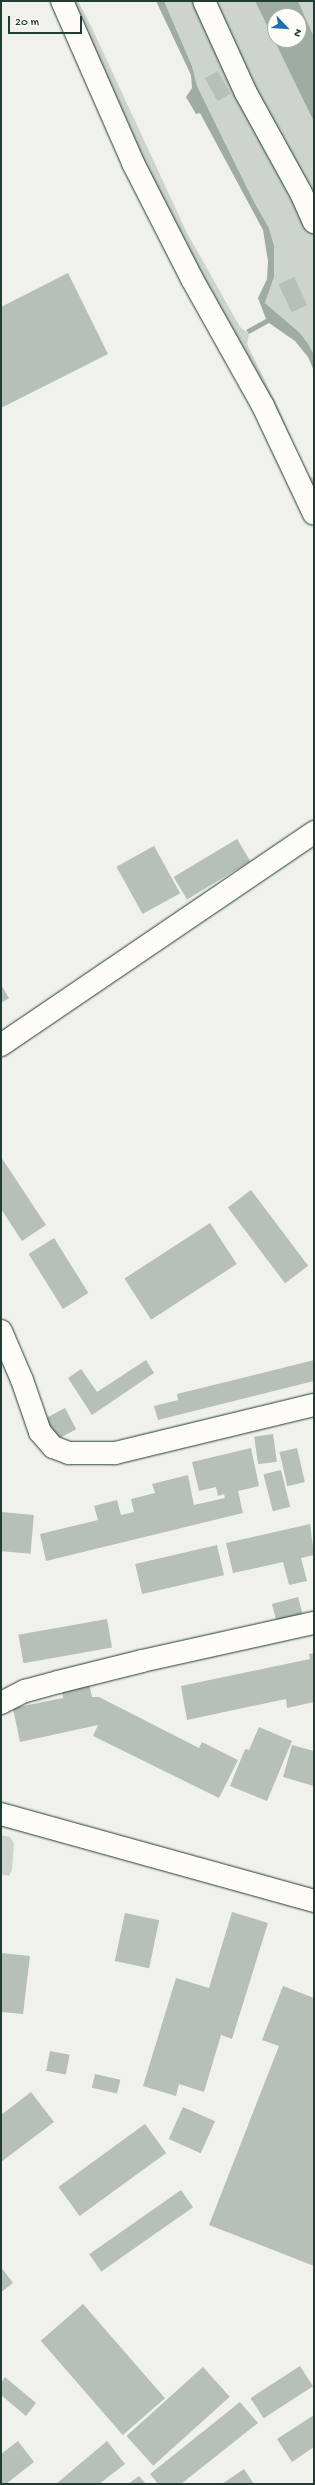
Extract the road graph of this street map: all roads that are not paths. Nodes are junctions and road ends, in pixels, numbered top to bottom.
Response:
1 (62, 1) edge
2 (204, 1) edge
3 (314, 222) edge
4 (314, 514) edge
5 (314, 832) edge
6 (1, 1046) edge
7 (1, 1331) edge
8 (314, 1405) edge
9 (314, 1623) edge
10 (1, 1703) edge
11 (1, 1814) edge
12 (314, 1901) edge

1 - 4 street
2 - 3 street
5 - 6 street
7 - 8 street
9 - 10 street
11 - 12 street

